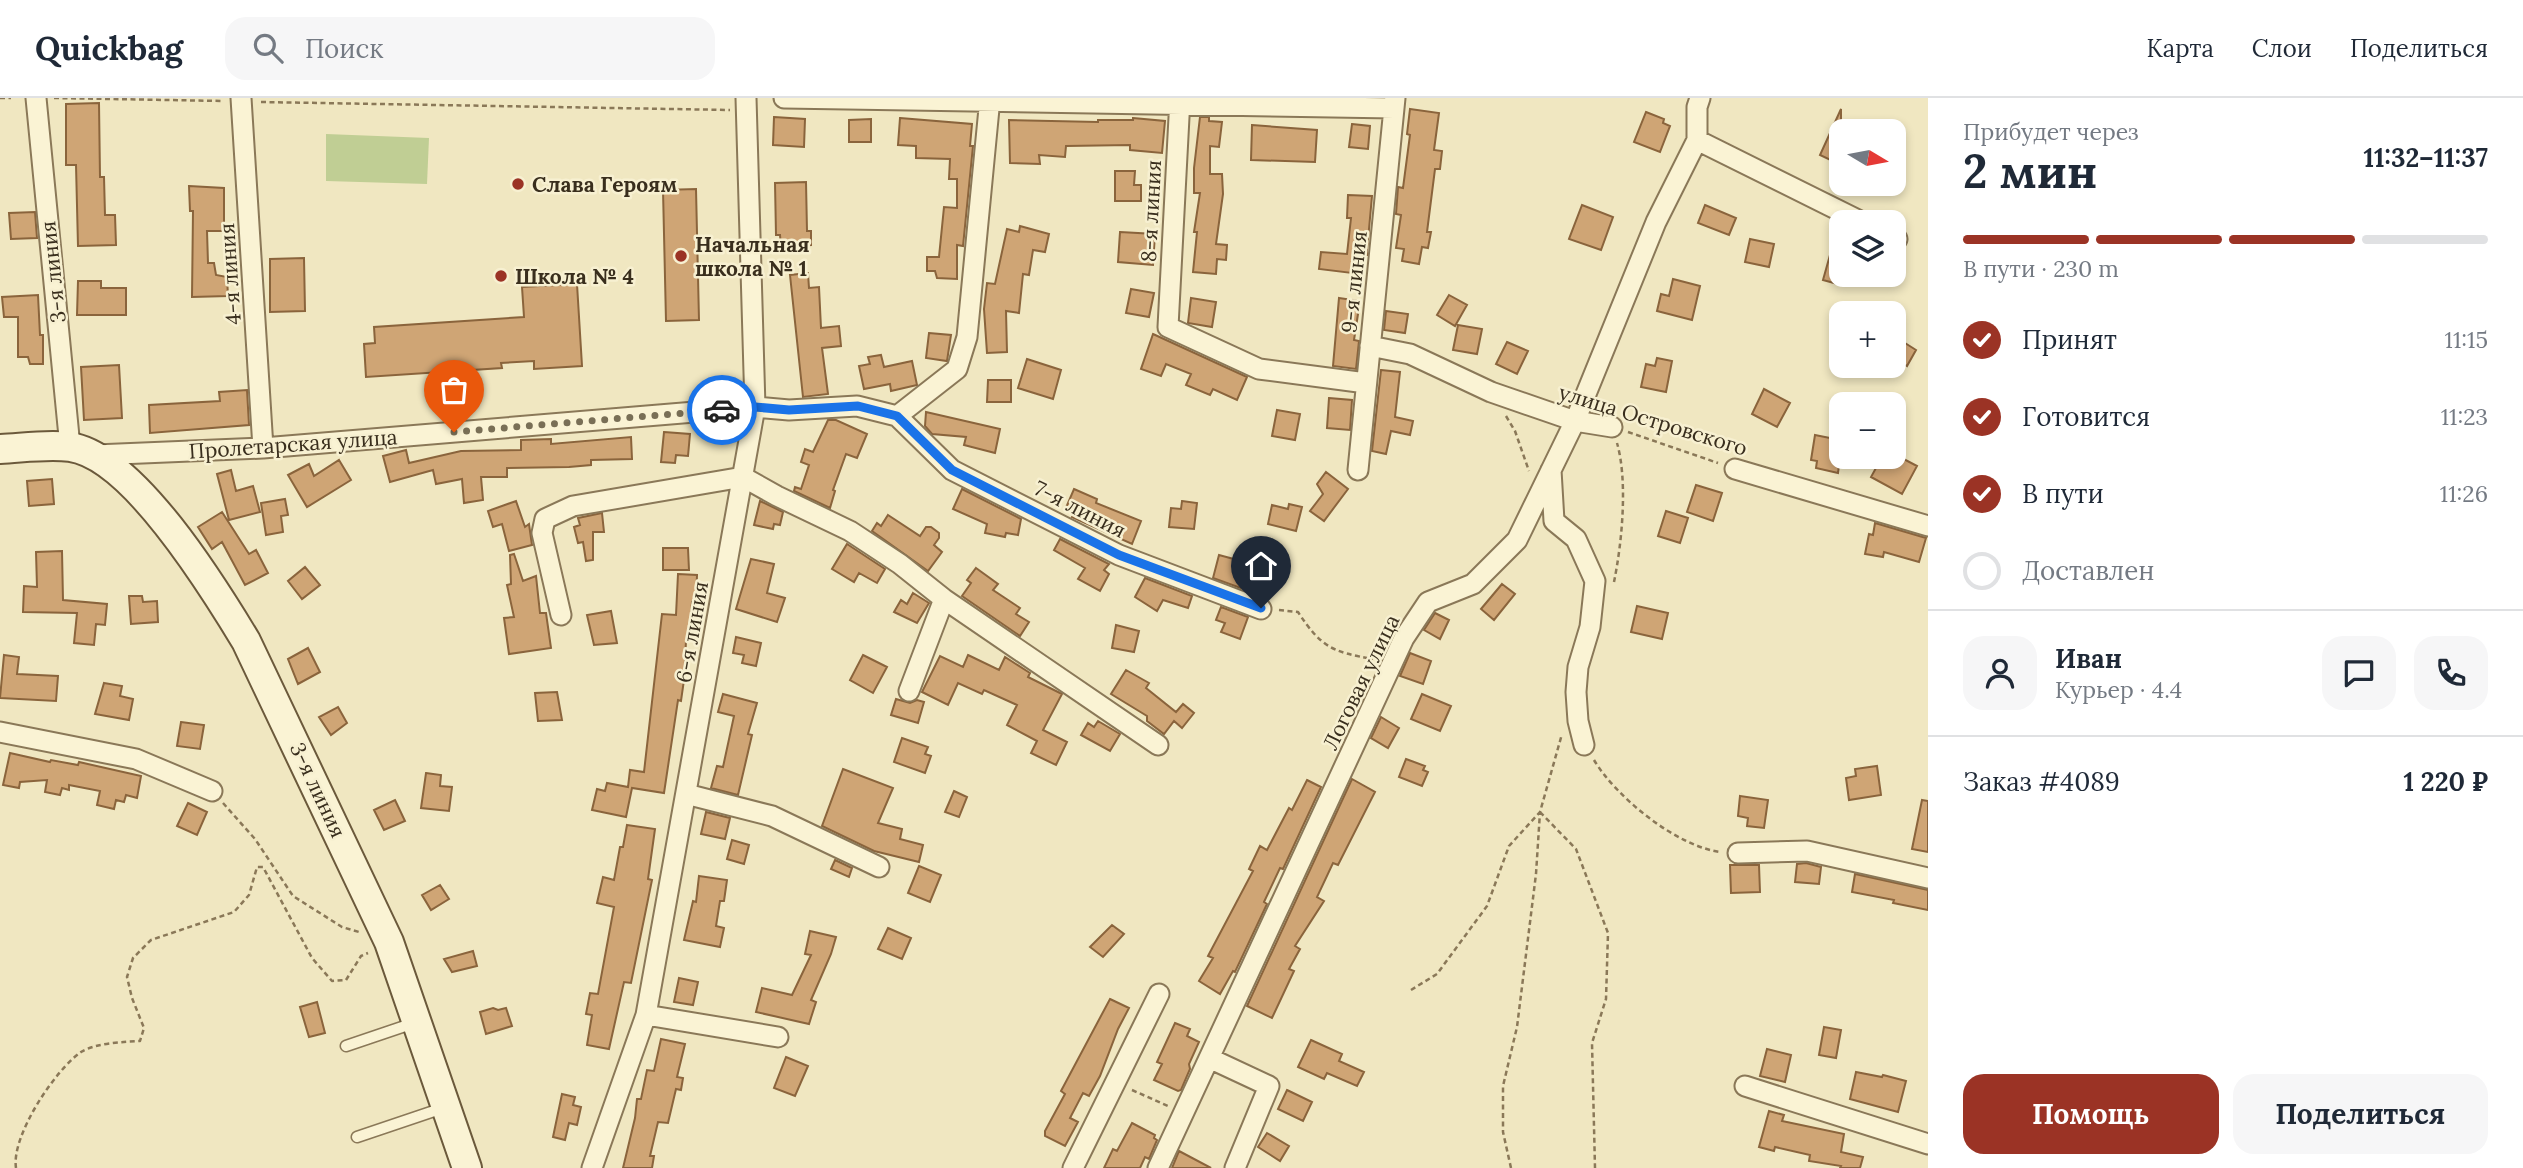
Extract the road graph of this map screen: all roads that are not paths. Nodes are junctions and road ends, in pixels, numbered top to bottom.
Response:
1 (36, 98) edge
2 (785, 98) edge
3 (1700, 98) edge
4 (241, 100) edge
5 (990, 100) edge
6 (1180, 101) edge
7 (1394, 103) edge
8 (746, 104) edge
9 (1697, 140) junction
10 (1838, 210) edge
11 (1370, 346) junction
12 (1367, 383) junction
13 (755, 407) junction
14 (897, 416) junction
15 (1575, 421) junction
16 (1612, 427) road end
17 (263, 448) junction
18 (0, 449) edge
19 (83, 451) junction
20 (1550, 468) junction
21 (1735, 469) road end
22 (1357, 470) dead end
23 (743, 477) junction
24 (1928, 526) edge
25 (944, 599) junction
26 (1261, 608) road end
27 (561, 615) dead end
28 (909, 691) dead end
29 (0, 732) edge
30 (1584, 744) road end
31 (1158, 745) dead end
32 (212, 790) road end
33 (686, 794) junction
34 (1738, 853) road end
35 (879, 867) dead end
36 (1928, 878) edge
37 (1159, 994) dead end
38 (646, 1015) junction
39 (418, 1022) junction
40 (778, 1037) dead end
41 (346, 1046) dead end
42 (1209, 1058) junction
43 (1745, 1086) dead end
44 (447, 1107) junction
45 (358, 1137) dead end
46 (1928, 1144) edge
47 (467, 1168) edge
48 (592, 1168) edge
49 (1073, 1168) edge
50 (1158, 1168) edge
51 (1235, 1168) edge

1 - 19 street, 3-я линия
2 - 5 street
3 - 9 street, Логовая улица
4 - 17 street, 4-я линия
5 - 6 street
5 - 14 street
6 - 7 street
6 - 12 street, 8-я линия
7 - 11 street, 9-я линия
8 - 13 street, 6-я линия
9 - 10 street
9 - 15 street, Логовая улица
11 - 12 street, 9-я линия
11 - 15 street, улица Островского
12 - 22 street, 9-я линия
13 - 14 street
13 - 17 street, Пролетарская улица
13 - 23 street, 6-я линия
14 - 26 street, 7-я линия
15 - 16 street, улица Островского
15 - 20 street, Логовая улица
17 - 19 street, Пролетарская улица
18 - 19 main road, Пролетарская улица
19 - 39 main road, 3-я линия
20 - 30 street
20 - 42 street, Логовая улица
21 - 24 street, улица Островского
23 - 25 street
23 - 27 street
23 - 33 street, 6-я линия
25 - 28 street
25 - 31 street
29 - 32 street
33 - 35 street
33 - 38 street, 6-я линия
34 - 36 street
37 - 49 street
38 - 40 street
38 - 48 street, 6-я линия
39 - 41 lane
39 - 44 main road, 3-я линия
42 - 50 street, Логовая улица
42 - 51 street
43 - 46 street
44 - 45 lane
44 - 47 main road, 3-я линия

